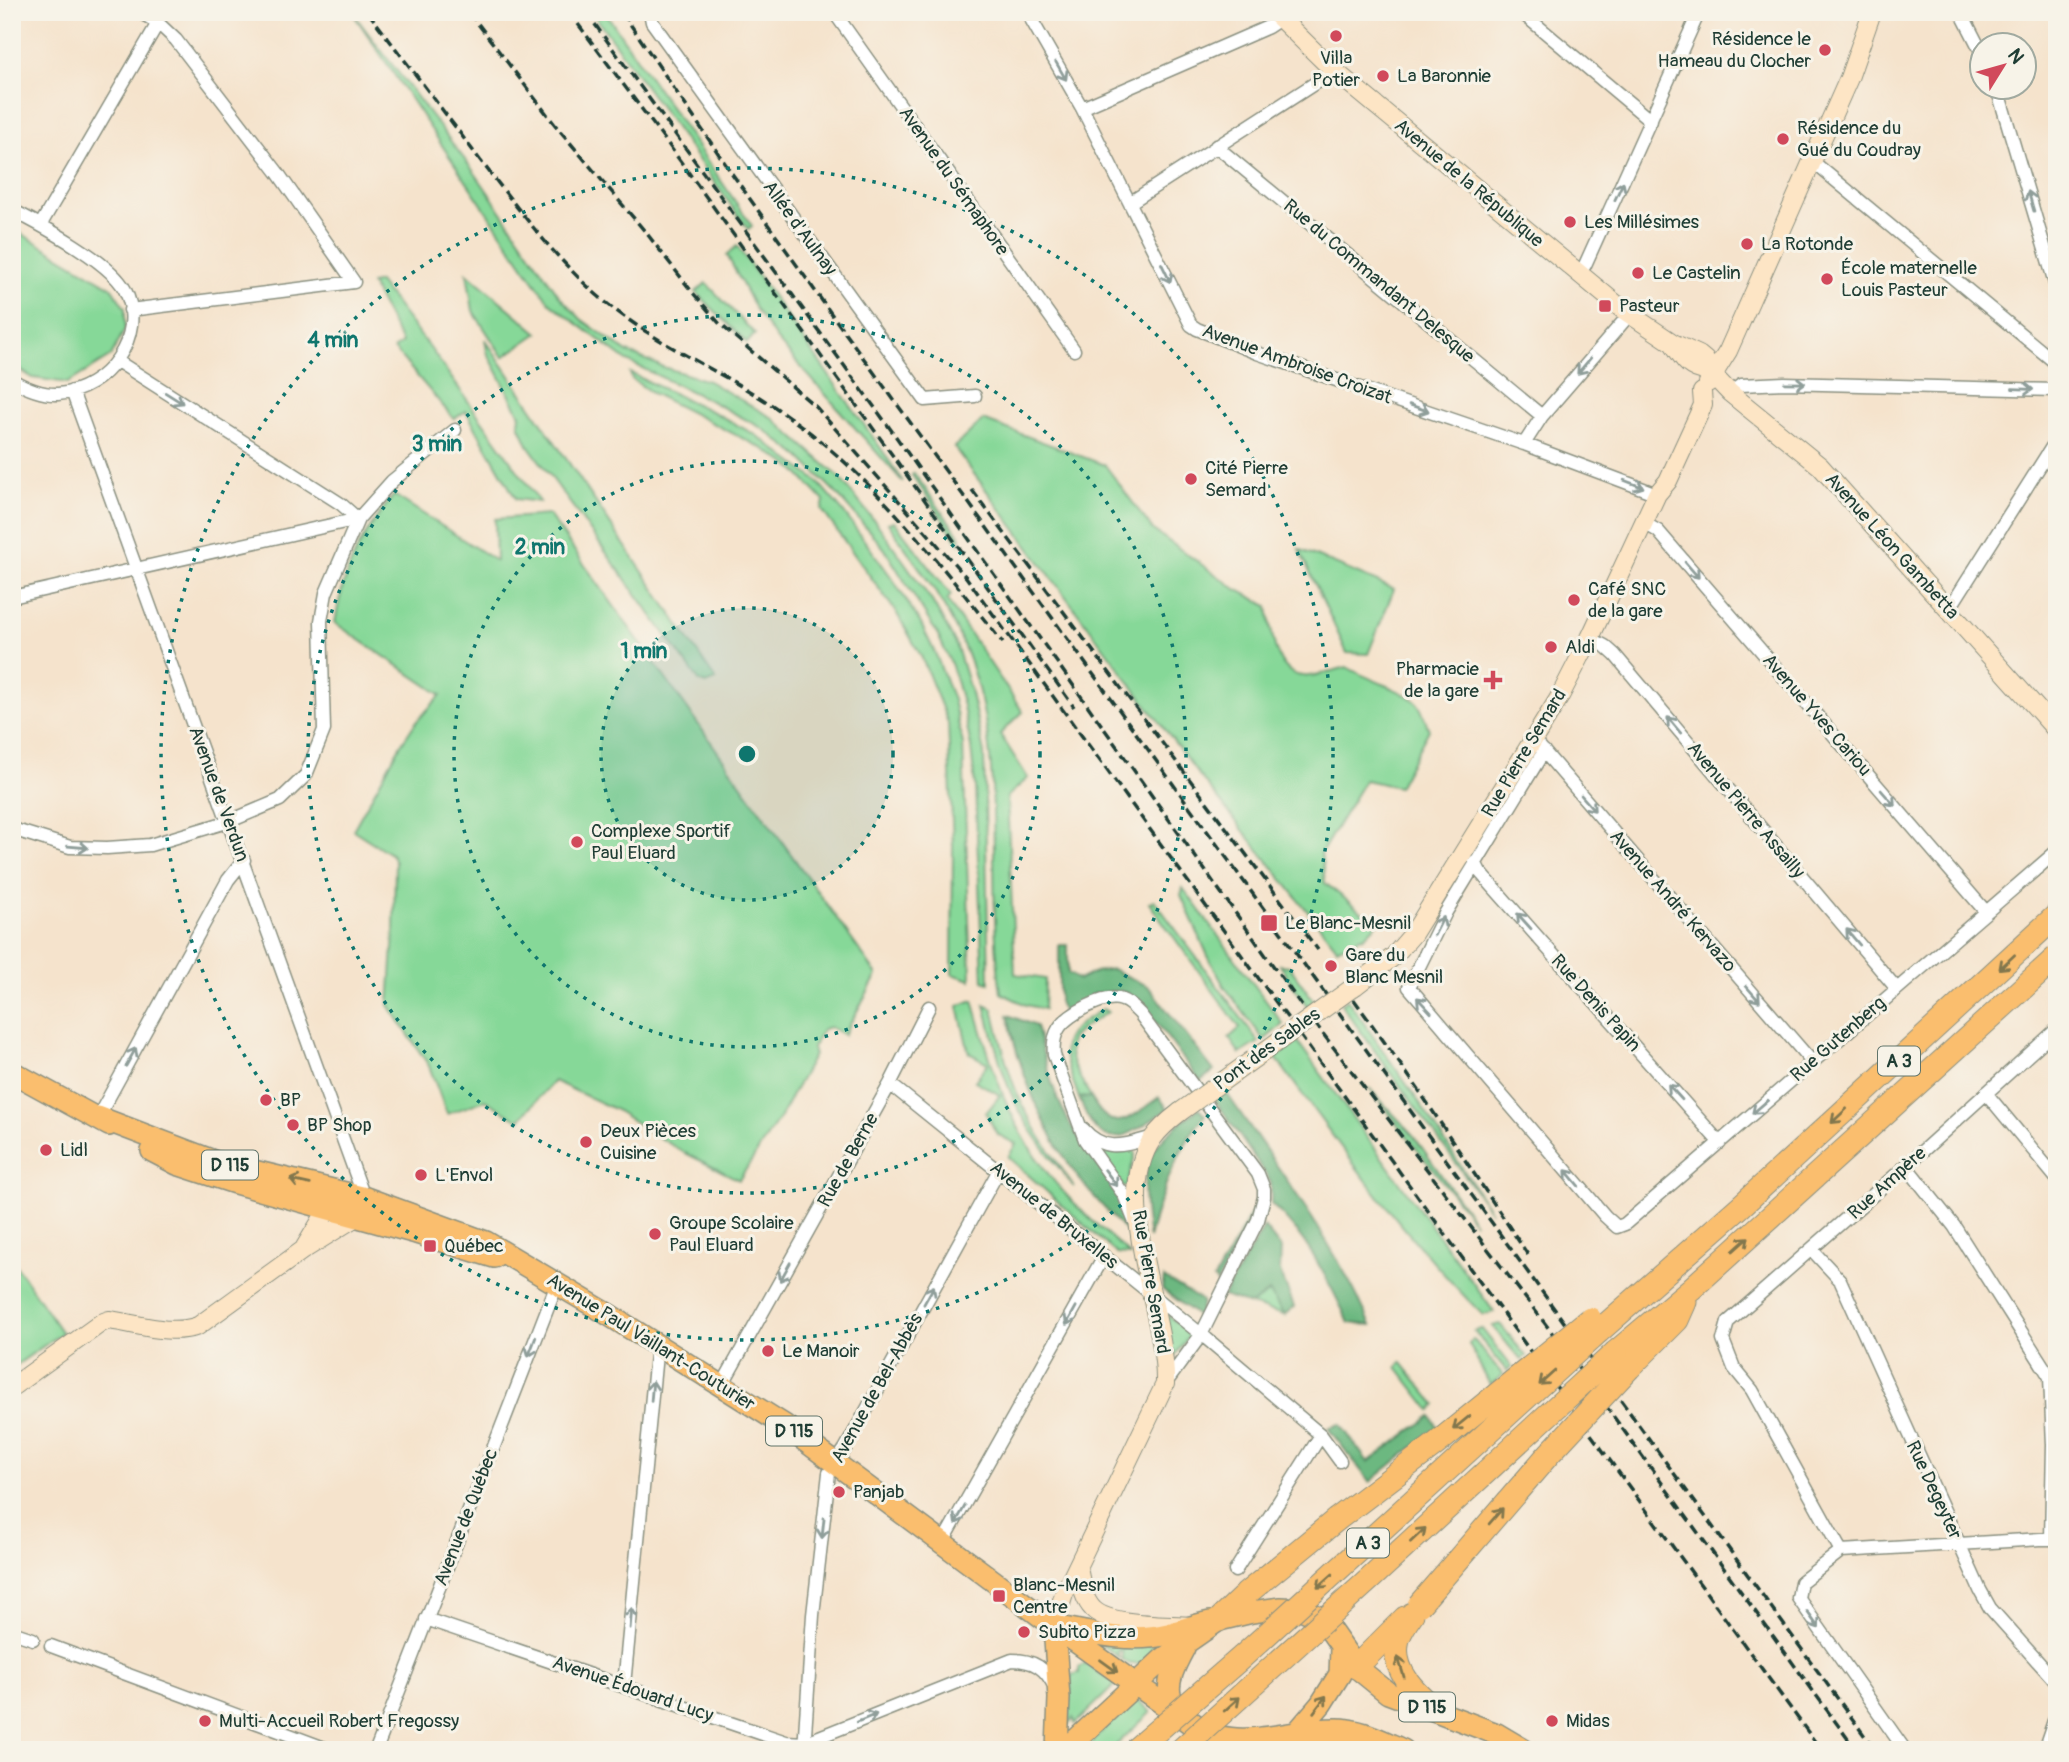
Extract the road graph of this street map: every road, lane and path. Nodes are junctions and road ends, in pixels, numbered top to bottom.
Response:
1 (140, 12) edge
2 (650, 12) edge
3 (834, 12) edge
4 (1027, 12) edge
5 (1521, 12) edge
6 (1699, 12) edge
7 (1872, 12) edge
8 (1961, 12) edge
9 (1277, 16) edge
10 (158, 23) junction
11 (1971, 32) edge
12 (1334, 71) junction
13 (2001, 102) edge
14 (1082, 108) junction
15 (1651, 121) junction
16 (1216, 146) junction
17 (1812, 161) junction
18 (1131, 202) junction
19 (12, 210) edge
20 (41, 224) junction
21 (1579, 274) junction
22 (2057, 290) edge
23 (131, 310) junction
24 (1629, 315) junction
25 (1073, 350) dead end
26 (117, 361) junction
27 (2057, 364) edge
28 (1712, 374) junction
29 (12, 380) edge
30 (2057, 385) edge
31 (2056, 390) edge
32 (72, 391) junction
33 (1730, 393) junction
34 (975, 396) dead end
35 (2057, 397) edge
36 (1542, 416) junction
37 (455, 430) dead end
38 (2057, 439) edge
39 (1524, 444) junction
40 (1657, 494) junction
41 (358, 519) junction
42 (1644, 523) junction
43 (136, 570) junction
44 (12, 597) edge
45 (1947, 607) junction
46 (1590, 638) junction
47 (2057, 731) edge
48 (1539, 745) junction
49 (230, 821) junction
50 (12, 828) edge
51 (2057, 851) edge
52 (244, 860) junction
53 (1475, 862) junction
54 (1986, 912) junction
55 (2057, 915) edge
56 (2057, 957) edge
57 (1355, 986) joint
58 (1897, 989) junction
59 (929, 1007) dead end
60 (2057, 1029) edge
61 (1812, 1062) junction
62 (14, 1077) edge
63 (890, 1084) junction
64 (1986, 1093) junction
65 (1180, 1112) joint
66 (98, 1117) junction
67 (1078, 1123) junction
68 (1153, 1137) junction
69 (1720, 1143) junction
70 (1906, 1166) junction
71 (999, 1170) junction
72 (2057, 1180) edge
73 (361, 1208) junction
74 (328, 1209) junction
75 (1619, 1226) joint
76 (1141, 1235) junction
77 (303, 1250) junction
78 (1812, 1250) junction
79 (1104, 1256) junction
80 (517, 1261) junction
81 (557, 1284) junction
82 (1152, 1294) junction
83 (1594, 1325) junction
84 (1201, 1335) junction
85 (657, 1345) junction
86 (1622, 1360) junction
87 (1165, 1384) junction
88 (722, 1385) junction
89 (12, 1387) edge
90 (1321, 1435) junction
91 (2055, 1444) edge
92 (836, 1461) junction
93 (1340, 1461) dead end
94 (2054, 1538) edge
95 (943, 1542) junction
96 (1959, 1545) junction
97 (1841, 1552) junction
98 (1078, 1568) junction
99 (1235, 1571) dead end
100 (1416, 1609) junction
101 (426, 1619) junction
102 (1219, 1620) junction
103 (1054, 1626) junction
104 (12, 1632) edge
105 (1188, 1634) junction
106 (33, 1639) dead end
107 (51, 1646) dead end
108 (1348, 1671) junction
109 (2057, 1683) edge
110 (624, 1685) junction
111 (1135, 1686) junction
112 (1059, 1698) junction
113 (1436, 1710) junction
114 (2057, 1712) edge
115 (1190, 1723) junction
116 (1376, 1738) junction
117 (1302, 1741) edge
118 (804, 1746) edge
119 (331, 1750) edge
120 (376, 1750) edge
121 (1042, 1750) edge
122 (1056, 1750) edge
123 (1065, 1750) edge
124 (1135, 1750) edge
125 (1181, 1750) edge
126 (1283, 1750) edge
127 (1403, 1750) edge
128 (1524, 1750) edge
129 (1905, 1750) edge
130 (2045, 1750) edge

1 - 10 street
2 - 34 street, Allée d'Aulnay
3 - 25 street, Avenue du Sémaphore
4 -> 14 street, Avenue Ambroise Croizat
5 - 15 street
6 - 15 street
7 - 17 main road, Rue Pierre Semard
8 - 11 street
9 - 12 main road, Avenue de la République
9 - 14 street
10 - 20 street
10 - 23 street
12 - 16 street
12 - 21 main road, Avenue de la République
22 -> 13 street
14 - 18 street, Avenue Ambroise Croizat
21 -> 15 street
16 - 18 street
16 - 36 street, Rue du Commandant Delesque
17 - 27 street
17 - 28 main road, Rue Pierre Semard
18 -> 39 street, Avenue Ambroise Croizat
19 - 20 street
20 - 23 street
21 - 24 main road, Avenue de la République
23 - 26 street
24 - 28 main road, Avenue de la République
24 -> 36 street
26 - 32 street
26 -> 41 street
28 - 33 main road, Avenue Léon Gambetta
28 - 40 main road, Rue Pierre Semard
29 - 32 street
30 - 31 street
33 -> 31 street
31 - 35 street
32 - 43 street, Avenue de Verdun
33 - 45 main road, Avenue Léon Gambetta
36 - 39 street
37 - 41 street
38 - 45 street
39 -> 40 street, Avenue Ambroise Croizat
40 - 42 main road, Rue Pierre Semard
41 - 43 street
41 - 49 street
42 - 46 main road, Rue Pierre Semard
42 -> 54 street, Avenue Yves Cariou
43 - 44 street
43 - 49 street, Avenue de Verdun
45 - 47 main road, Avenue Léon Gambetta
46 - 48 main road, Rue Pierre Semard
58 -> 46 street, Avenue Pierre Assailly
48 - 53 street, Rue Pierre Semard
48 - 57 main road, Rue Pierre Semard
48 -> 61 street, Avenue André Kervazo
50 -> 49 street
49 - 52 street, Avenue de Verdun
51 - 54 street, Rue Gutenberg
66 -> 52 street
52 - 73 street, Avenue de Verdun
69 -> 53 street, Rue Denis Papin
75 -> 53 street, Rue Pierre Semard
54 - 58 street, Rue Gutenberg
55 -> 83 highway, A 3
86 -> 56 highway, A 3
57 - 65 main road, Pont des Sables, bridge
58 - 61 street, Rue Gutenberg
59 - 63 street, Rue de Berne
60 - 64 street, Rue Ampère
61 -> 69 street, Rue Gutenberg
62 - 66 main road, Avenue Paul Vaillant-Couturier / D 115
63 - 71 street, Avenue de Bruxelles
63 -> 88 street, Rue de Berne
64 - 70 street, Rue Ampère
64 - 72 street
65 - 68 main road, Rue Pierre Semard
73 -> 66 main road, Avenue Paul Vaillant-Couturier / D 115
66 - 74 main road, Avenue Paul Vaillant-Couturier / D 115
67 - 68 street
67 -> 76 street, Rue Pierre Semard
67 - 84 street, Rue Pierre Semard
68 - 76 main road, Rue Pierre Semard
69 - 75 street, Rue Gutenberg
70 - 78 street, Rue Ampère
70 - 91 street
71 - 79 street, Avenue de Bruxelles
92 -> 71 street, Avenue de Bel-Abbès
73 - 74 main road, Avenue Paul Vaillant-Couturier / D 115
73 - 77 main road
73 - 80 main road, Avenue Paul Vaillant-Couturier / D 115
73 - 80 main road, Avenue Paul Vaillant-Couturier / D 115
74 - 77 main road
76 - 82 main road, Rue Pierre Semard
77 - 89 main road
78 - 96 street, Rue Degeyter
78 - 97 street, Rue Ampère
79 - 82 street, Avenue de Bruxelles
79 -> 95 street
80 - 81 main road, Avenue Paul Vaillant-Couturier / D 115
81 - 85 main road, Avenue Paul Vaillant-Couturier / D 115
81 -> 101 street, Avenue de Québec
82 - 84 street, Avenue de Bruxelles
82 - 87 main road, Rue Pierre Semard
83 -> 102 highway, bridge
83 -> 124 highway, A 3, bridge
84 - 87 street, Rue Pierre Semard
84 - 90 street, Avenue de Bruxelles
85 - 88 main road, Avenue Paul Vaillant-Couturier / D 115
110 -> 85 street
100 -> 86 highway, bridge
125 -> 86 highway, A 3, bridge
87 - 98 main road, Rue Pierre Semard
88 - 92 main road, Avenue Paul Vaillant-Couturier / D 115
90 - 93 street, Avenue de Bruxelles
90 - 99 street
91 - 94 street
92 - 95 main road, Avenue Paul Vaillant-Couturier / D 115
92 -> 118 street, Avenue de Bel-Abbès
94 - 96 street
95 - 103 main road, Avenue Paul Vaillant-Couturier / D 115
96 - 97 street
96 - 109 street, Rue Degeyter
97 -> 129 street
98 - 103 main road, Rue Pierre Semard
98 - 105 main road
100 - 108 highway
113 -> 100 highway
101 - 110 street, Avenue Édouard Lucy
101 - 120 street, Avenue de Québec
102 - 105 main road, Avenue Paul Vaillant-Couturier / D 115
102 - 108 main road, D 115
103 - 105 main road, Avenue Paul Vaillant-Couturier / D 115
103 -> 111 main road, Avenue Paul Vaillant-Couturier / D 115
103 - 112 main road
104 - 106 street
105 - 111 main road
105 - 115 main road
107 - 119 street
108 - 113 main road, D 115
117 -> 108 main road
110 - 118 street, Avenue Édouard Lucy
111 - 115 main road, Avenue Paul Vaillant-Couturier / D 115
111 - 123 main road
118 -> 112 street
112 - 121 main road
112 - 122 main road
113 - 128 main road, D 115
114 - 130 street
115 - 117 main road
116 - 117 main road
116 - 117 main road, D 115
116 - 127 main road, D 115
117 - 126 main road

